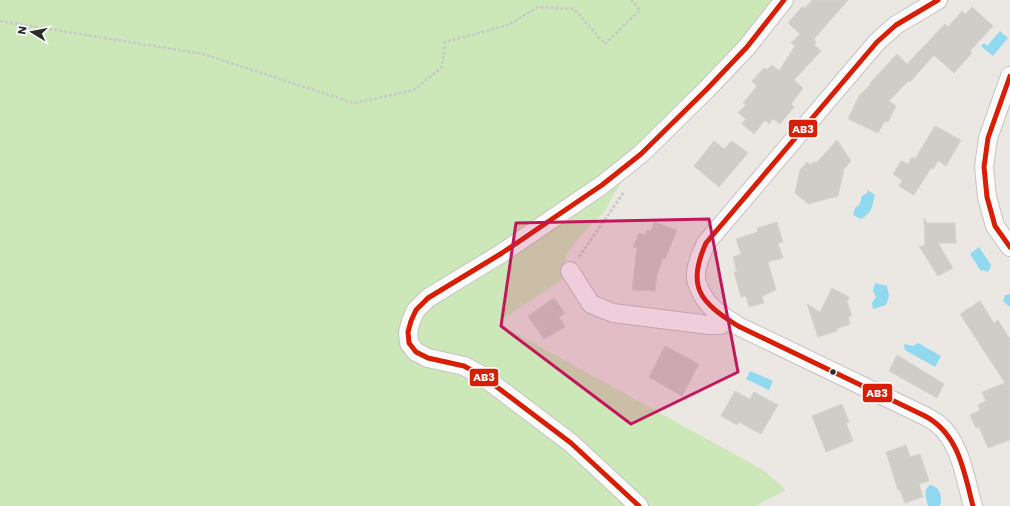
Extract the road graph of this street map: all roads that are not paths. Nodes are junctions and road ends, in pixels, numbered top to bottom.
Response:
1 (784, 0) edge
2 (938, 0) edge
3 (1010, 76) edge
4 (1010, 247) edge
5 (570, 271) road end
6 (727, 319) junction
7 (639, 506) edge
8 (973, 506) edge

1 - 7 street
2 - 6 street
3 - 4 street
5 - 6 street
6 - 8 street

